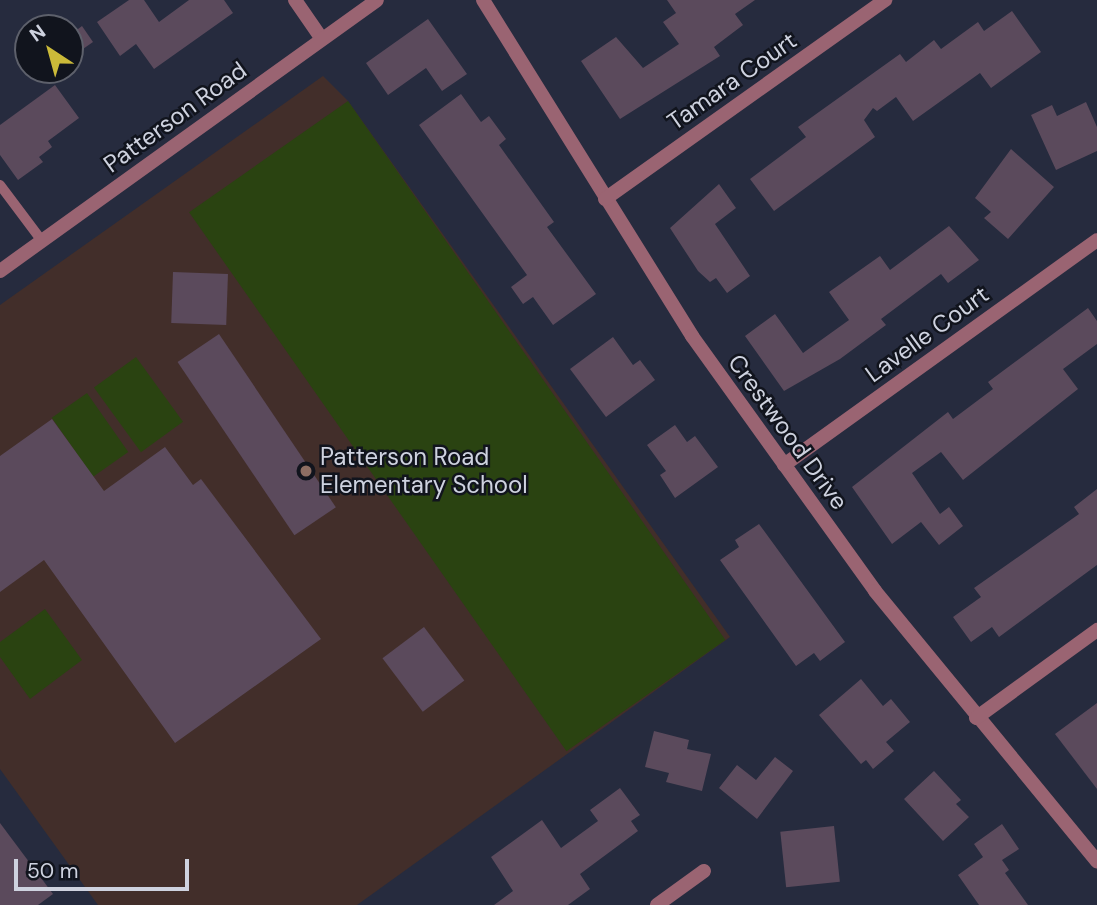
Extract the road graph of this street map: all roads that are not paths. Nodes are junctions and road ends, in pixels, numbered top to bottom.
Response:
1 (295, 0) edge
2 (377, 0) edge
3 (483, 0) edge
4 (885, 0) edge
5 (322, 39) junction
6 (0, 185) edge
7 (605, 199) junction
8 (1097, 240) edge
9 (42, 241) junction
10 (0, 271) edge
11 (783, 465) junction
12 (1097, 630) edge
13 (976, 718) junction
14 (1097, 862) edge
15 (704, 871) dead end
16 (657, 905) edge

1 - 5 street
2 - 5 street, Patterson Road
3 - 7 street, Crestwood Drive
4 - 7 street, Tamara Court
5 - 9 street, Patterson Road
6 - 9 lane
7 - 11 street, Crestwood Drive
8 - 11 street, Lavelle Court
9 - 10 street, Patterson Road
11 - 13 street, Crestwood Drive
12 - 13 street
13 - 14 street, Crestwood Drive
15 - 16 street

